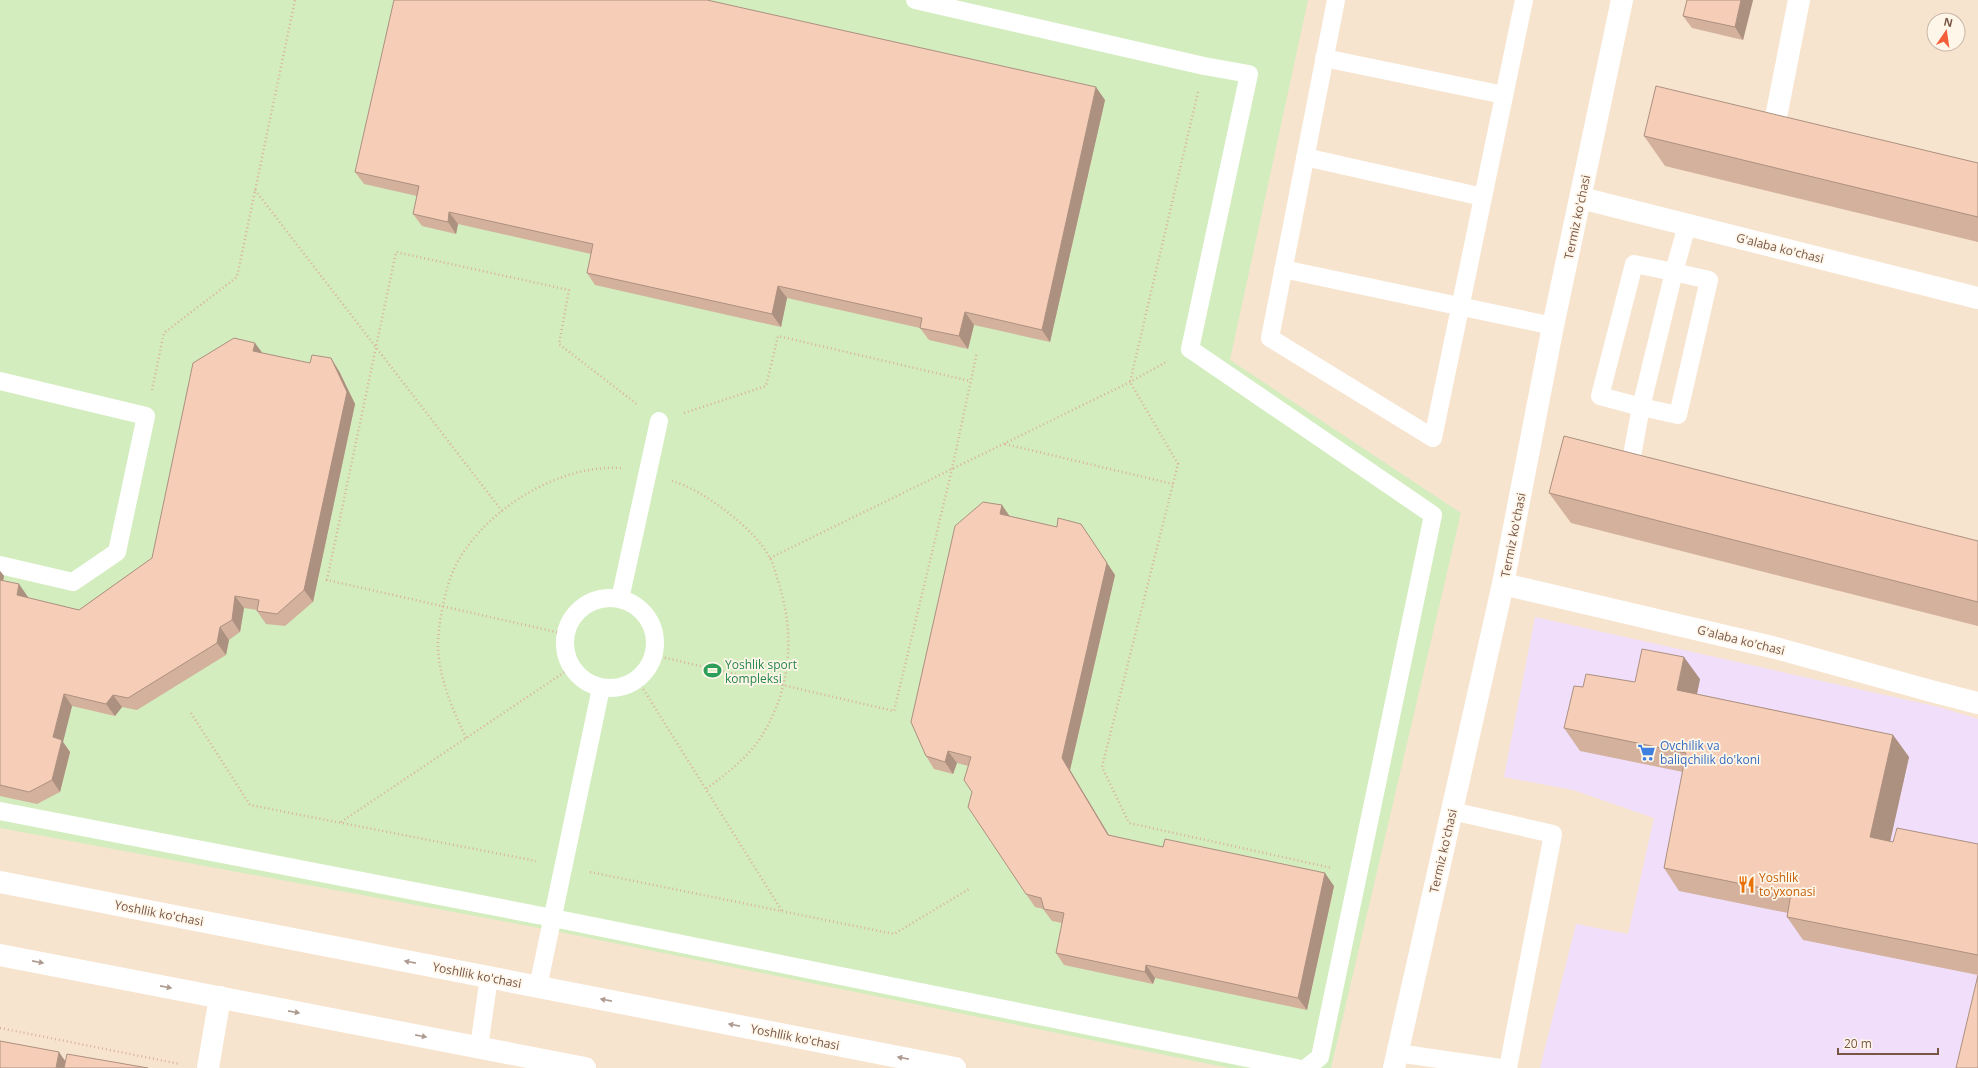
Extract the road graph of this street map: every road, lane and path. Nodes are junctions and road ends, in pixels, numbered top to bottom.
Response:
1 (295, 0) edge
2 (915, 0) edge
3 (1336, 0) edge
4 (1622, 0) edge
5 (1799, 0) edge
6 (1520, 1) edge
7 (1324, 58) junction
8 (1204, 66) junction
9 (1504, 96) junction
10 (1777, 112) dead end
11 (1305, 157) junction
12 (255, 190) junction
13 (1483, 197) junction
14 (1581, 198) junction
15 (1687, 225) junction
16 (1283, 269) junction
17 (1674, 272) junction
18 (1978, 298) edge
19 (1460, 305) junction
20 (1553, 326) junction
21 (375, 345) junction
22 (1190, 350) junction
23 (977, 352) dead end
24 (0, 381) edge
25 (970, 381) junction
26 (1130, 382) junction
27 (1641, 407) junction
28 (146, 416) junction
29 (660, 421) junction
30 (1004, 444) junction
31 (1631, 460) edge
32 (952, 469) junction
33 (1172, 484) junction
34 (502, 511) dead end
35 (770, 558) dead end
36 (0, 566) edge
37 (1503, 584) junction
38 (620, 599) junction
39 (565, 634) junction
40 (653, 655) junction
41 (572, 667) junction
42 (637, 679) junction
43 (601, 688) junction
44 (1978, 703) edge
45 (0, 811) edge
46 (1452, 811) junction
47 (341, 822) dead end
48 (1358, 874) junction
49 (0, 882) edge
50 (783, 911) dead end
51 (553, 918) junction
52 (0, 955) edge
53 (489, 977) junction
54 (538, 987) junction
55 (220, 997) junction
56 (0, 1028) edge
57 (479, 1047) junction
58 (1396, 1061) edge
59 (185, 1065) dead end
60 (208, 1068) edge
61 (585, 1068) edge
62 (955, 1068) edge
63 (1297, 1068) edge
64 (1306, 1068) edge
65 (1501, 1068) edge
66 (1508, 1068) edge

1 - 12 path
2 - 8 lane
3 - 7 lane
4 - 14 street, Termiz ko'chasi
5 - 10 street
6 - 9 lane
7 - 9 lane
7 - 11 lane
8 - 22 lane
8 - 26 path
9 - 13 lane
11 - 13 lane
11 - 16 lane
12 - 21 path
12 - 28 path
13 - 19 lane
14 - 15 street, G'alaba ko'chasi
14 - 20 street, Termiz ko'chasi
15 - 17 lane
15 - 18 street, G'alaba ko'chasi
16 - 19 lane
16 - 19 lane
17 - 27 lane
17 - 27 lane
17 - 27 lane
19 - 20 lane
20 - 37 street, Termiz ko'chasi
21 - 29 path
21 - 34 path
21 - 39 path
22 - 26 path
22 - 48 lane
23 - 25 path
24 - 28 lane
25 - 29 path
25 - 32 path
26 - 30 path
26 - 33 path
27 - 31 lane
28 - 36 lane
29 - 38 lane
30 - 32 path
30 - 33 path
32 - 35 path
32 - 40 path
33 - 48 path
37 - 44 street, G'alaba ko'chasi
37 - 46 street, Termiz ko'chasi
38 - 39 lane
38 - 40 lane
39 - 41 lane
40 - 42 lane
41 - 43 lane
41 - 47 path
42 - 43 lane
42 - 50 path
43 - 51 lane
45 - 51 lane
46 - 58 street, Termiz ko'chasi
46 - 66 lane
48 - 64 lane
53 -> 49 street, Yoshllik ko'chasi
51 - 54 lane
51 - 63 lane
52 -> 55 street
53 - 54 street, Yoshllik ko'chasi
53 - 57 lane
62 -> 54 street, Yoshllik ko'chasi
55 -> 57 street
55 - 60 street
56 - 59 path
57 - 61 street
58 - 65 lane

